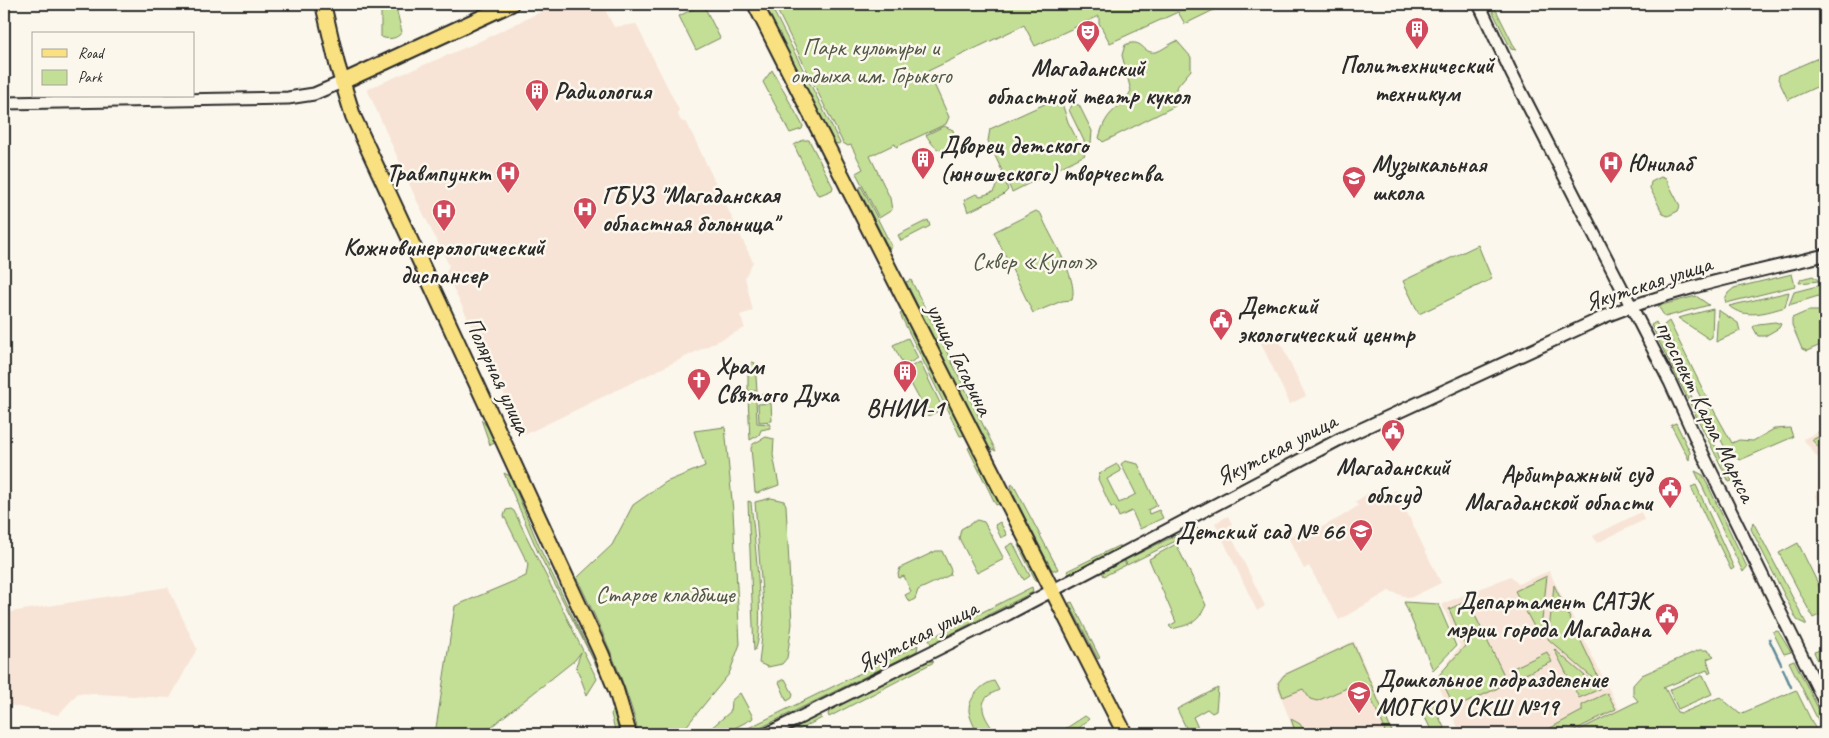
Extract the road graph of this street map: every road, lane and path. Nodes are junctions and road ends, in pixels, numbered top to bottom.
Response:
1 (324, 4) edge
2 (510, 4) edge
3 (755, 4) edge
4 (1479, 4) edge
5 (342, 82) junction
6 (4, 103) edge
7 (1825, 255) edge
8 (1631, 306) junction
9 (1052, 590) junction
10 (1825, 703) edge
11 (629, 730) edge
12 (767, 734) edge
13 (1124, 734) edge

1 - 5 main road, Полярная улица
2 - 5 main road
3 - 9 main road, улица Гагарина
4 - 8 street, проспект Карла Маркса
5 - 6 street
5 - 11 main road, Полярная улица
7 - 8 street, Якутская улица
8 - 9 street, Якутская улица
8 - 10 street, проспект Карла Маркса
9 - 12 street, Якутская улица
9 - 13 main road, улица Гагарина

